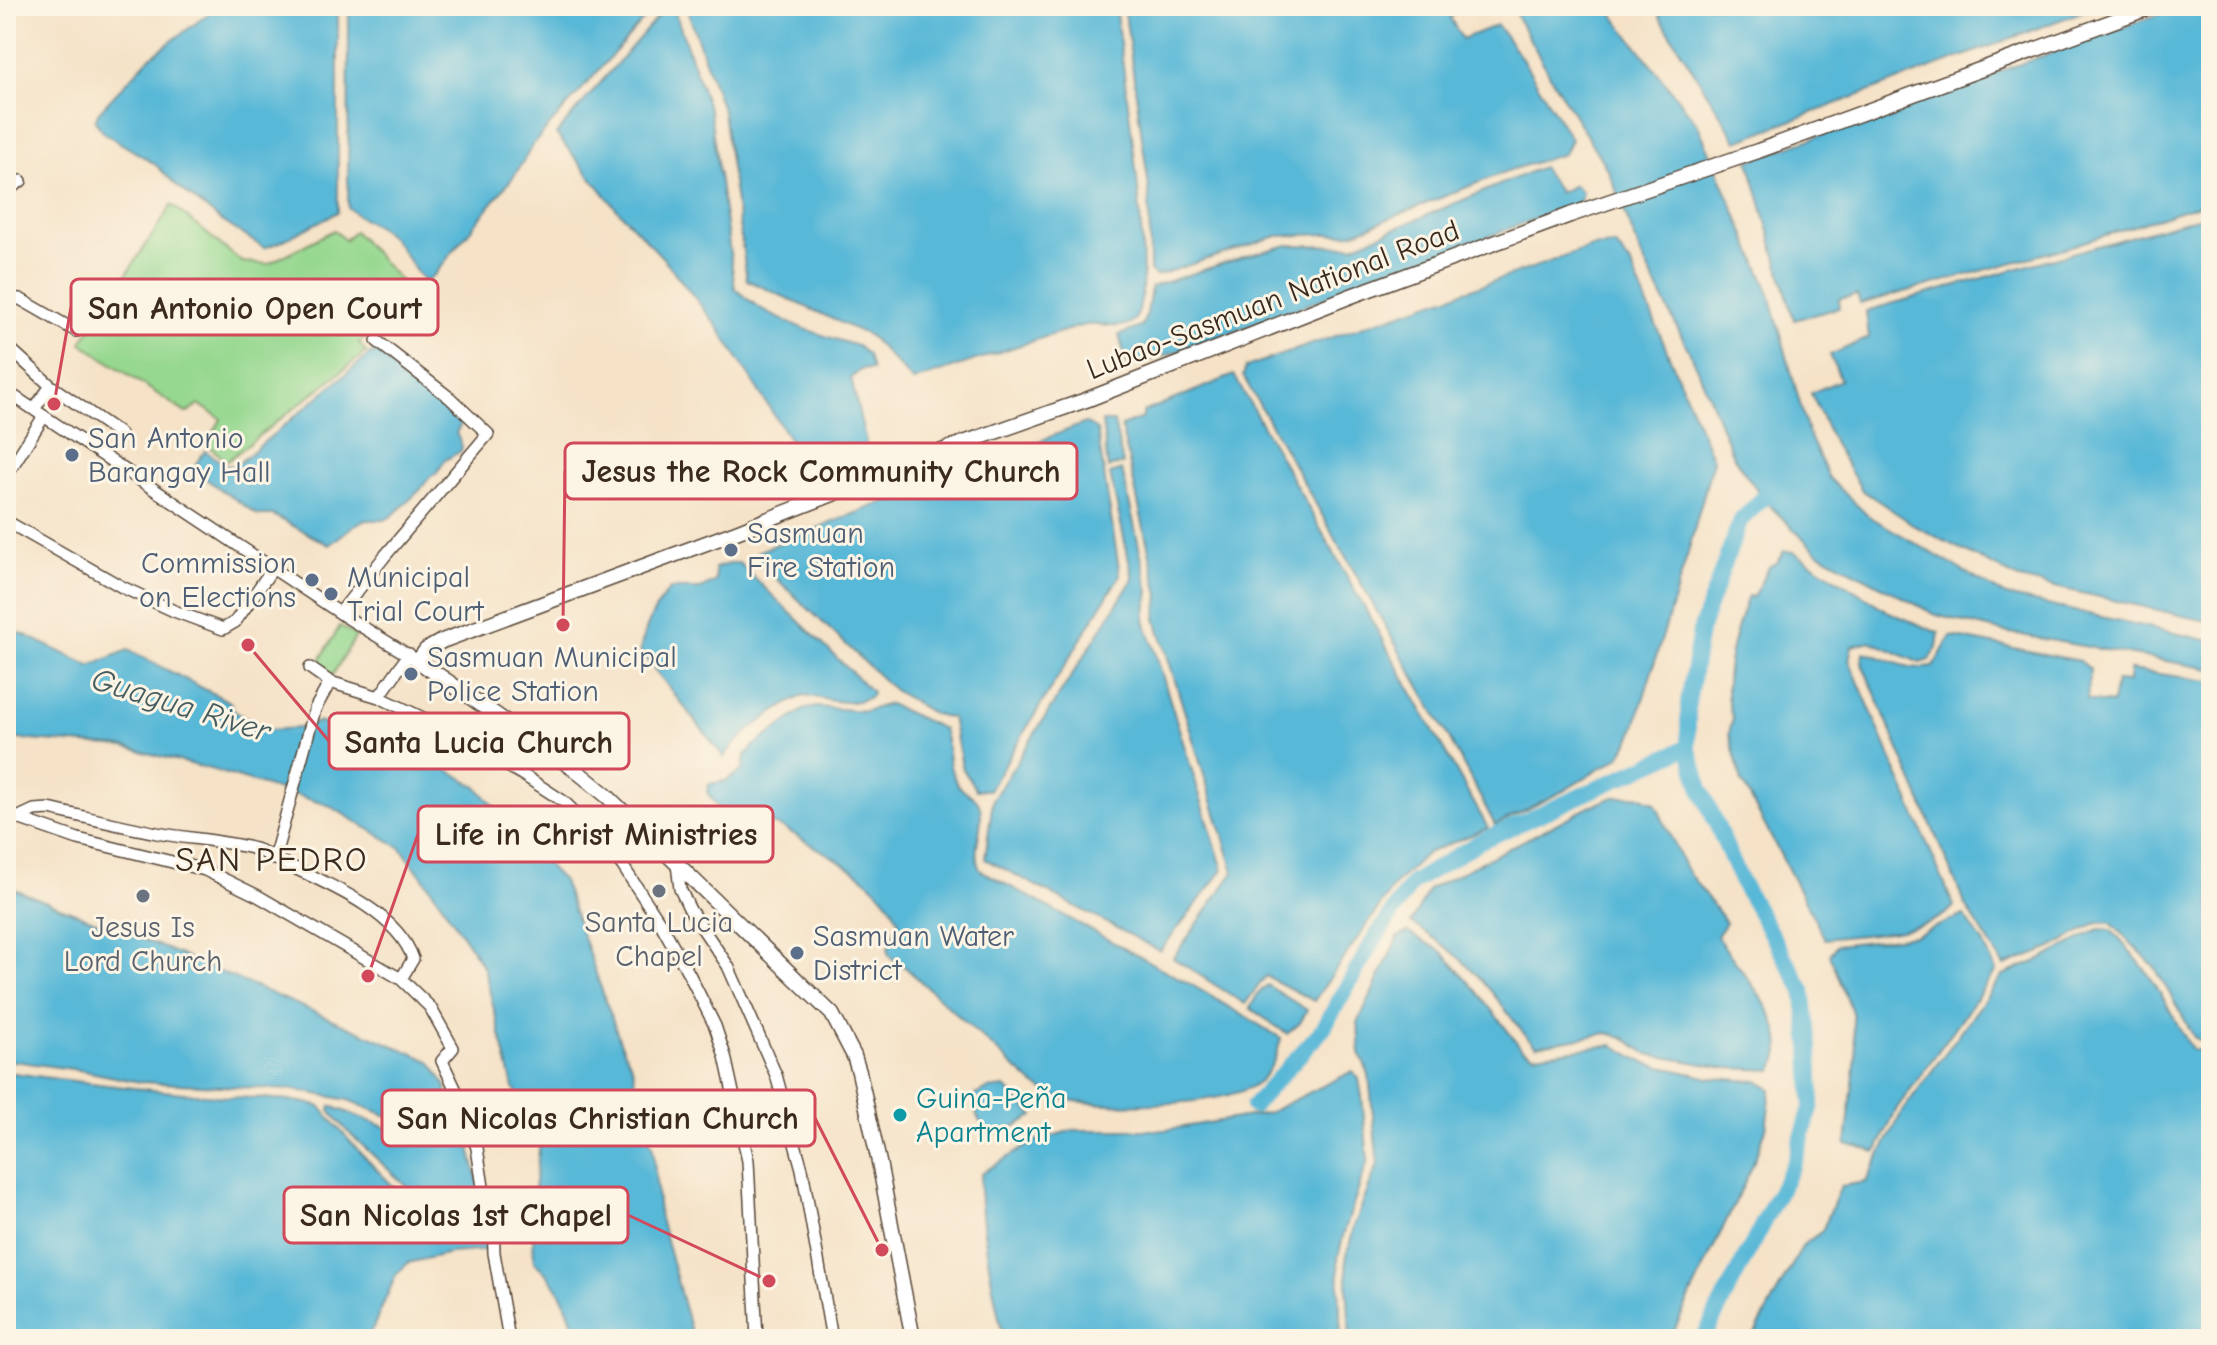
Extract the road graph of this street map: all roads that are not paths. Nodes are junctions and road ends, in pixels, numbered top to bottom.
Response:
1 (2154, 6) edge
2 (21, 181) dead end
3 (6, 191) edge
4 (6, 298) edge
5 (76, 331) dead end
6 (377, 341) dead end
7 (6, 345) edge
8 (51, 386) junction
9 (6, 391) edge
10 (39, 412) junction
11 (120, 434) dead end
12 (6, 476) edge
13 (6, 521) edge
14 (273, 568) junction
15 (340, 613) junction
16 (414, 658) junction
17 (310, 668) dead end
18 (330, 682) junction
19 (379, 697) junction
20 (12, 816) edge
21 (274, 859) junction
22 (677, 864) junction
23 (401, 979) junction
24 (509, 1339) edge
25 (757, 1339) edge
26 (832, 1339) edge
27 (913, 1339) edge

1 - 16 main road, Lubao-Sasmuan National Road
2 - 3 street
4 - 5 street
6 - 15 street
7 - 8 street
8 - 10 street
8 - 11 street
9 - 10 street
10 - 12 street
10 - 14 street
13 - 14 street
14 - 15 street
15 - 16 street
16 - 19 street
16 - 22 main road
17 - 18 street
18 - 19 street
18 - 21 street
19 - 25 street
20 - 21 street
20 - 23 street
21 - 23 street
22 - 26 street
22 - 27 main road
23 - 24 street

